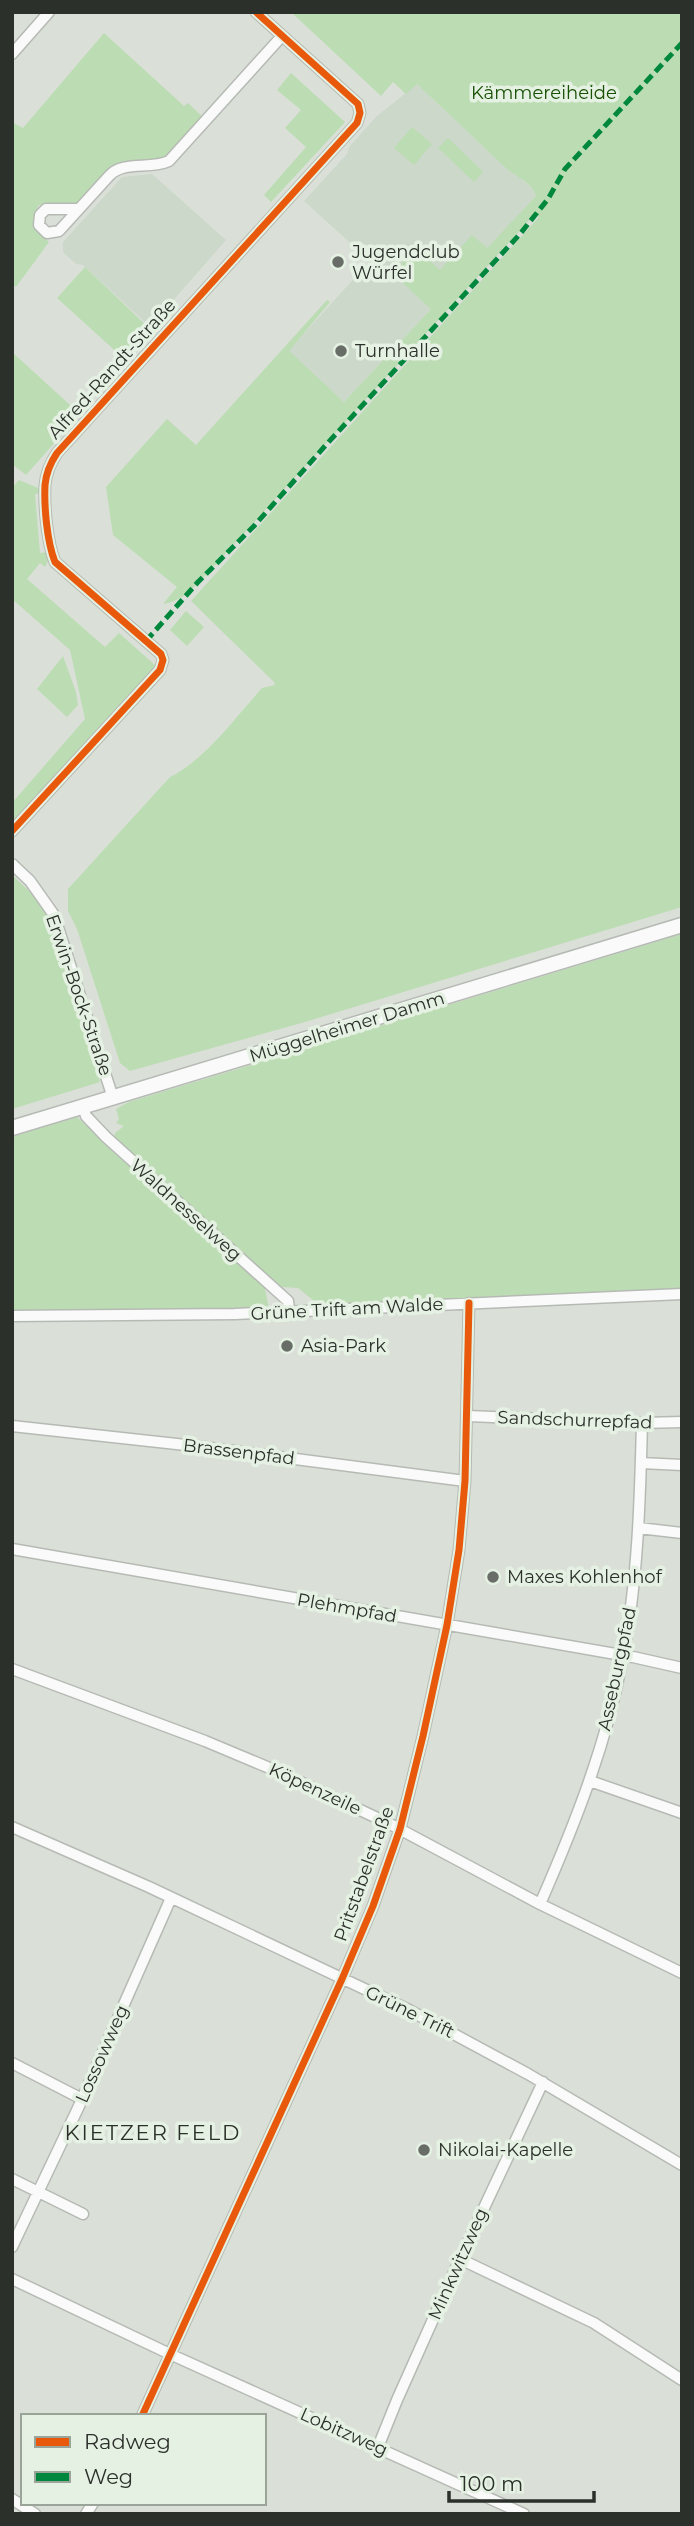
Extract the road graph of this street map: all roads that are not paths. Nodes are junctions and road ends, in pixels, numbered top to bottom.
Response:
1 (50, 12) edge
2 (256, 12) edge
3 (282, 36) junction
4 (12, 54) edge
5 (79, 209) dead end
6 (12, 831) edge
7 (12, 864) edge
8 (682, 925) edge
9 (113, 1098) junction
10 (83, 1107) junction
11 (12, 1128) edge
12 (682, 1294) edge
13 (469, 1303) junction
14 (289, 1310) junction
15 (12, 1315) edge
16 (468, 1416) junction
17 (682, 1422) edge
18 (642, 1423) junction
19 (12, 1426) edge
20 (641, 1463) junction
21 (682, 1465) edge
22 (466, 1481) junction
23 (639, 1528) junction
24 (682, 1533) edge
25 (12, 1549) edge
26 (447, 1625) junction
27 (623, 1657) junction
28 (682, 1668) edge
29 (12, 1669) edge
30 (590, 1781) junction
31 (682, 1813) edge
32 (12, 1827) edge
33 (400, 1829) junction
34 (171, 1898) junction
35 (540, 1903) junction
36 (682, 1973) edge
37 (342, 1979) junction
38 (12, 2063) edge
39 (543, 2082) junction
40 (82, 2099) junction
41 (682, 2165) edge
42 (12, 2179) edge
43 (39, 2193) junction
44 (83, 2214) dead end
45 (12, 2247) edge
46 (460, 2259) junction
47 (12, 2278) edge
48 (172, 2355) junction
49 (682, 2380) edge
50 (143, 2414) edge
51 (378, 2447) junction
52 (524, 2514) edge

1 - 4 street
2 - 3 street, Alfred-Randt-Straße
3 - 5 street
3 - 6 street, Alfred-Randt-Straße
7 - 9 street, Erwin-Bock-Straße
8 - 9 main road, Müggelheimer Damm
9 - 10 main road, Müggelheimer Damm
10 - 11 main road, Müggelheimer Damm
10 - 14 street, Waldnesselweg
12 - 13 street, Grüne Trift am Walde
13 - 14 street, Grüne Trift am Walde
13 - 16 street, Pritstabelstraße
14 - 15 street, Grüne Trift am Walde
16 - 18 street, Sandschurrepfad
16 - 22 street, Pritstabelstraße
17 - 18 street, Sandschurrepfad
18 - 20 street, Asseburgpfad
19 - 22 street, Brassenpfad
20 - 21 street
20 - 23 street, Asseburgpfad
22 - 26 street, Pritstabelstraße
23 - 24 street
23 - 27 street, Asseburgpfad
25 - 26 street, Plehmpfad
26 - 27 street, Plehmpfad
26 - 33 street, Pritstabelstraße
27 - 28 street, Plehmpfad
27 - 30 street, Asseburgpfad
29 - 33 street, Köpenzeile
30 - 31 street
30 - 35 street, Asseburgpfad
32 - 34 street, Grüne Trift
33 - 35 street, Köpenzeile
33 - 37 street, Pritstabelstraße
34 - 37 street, Grüne Trift
34 - 40 street, Lossowweg
35 - 36 street, Köpenzeile
37 - 39 street, Grüne Trift
37 - 48 street, Pritstabelstraße
38 - 40 street
39 - 41 street, Grüne Trift
39 - 46 street, Minkwitzweg
40 - 43 street, Lossowweg
42 - 43 street
43 - 44 street
43 - 45 street, Lossowweg
46 - 49 street
46 - 51 street, Minkwitzweg
47 - 48 street, Lobitzweg
48 - 50 street, Pritstabelstraße
48 - 51 street, Lobitzweg
51 - 52 street, Lobitzweg

